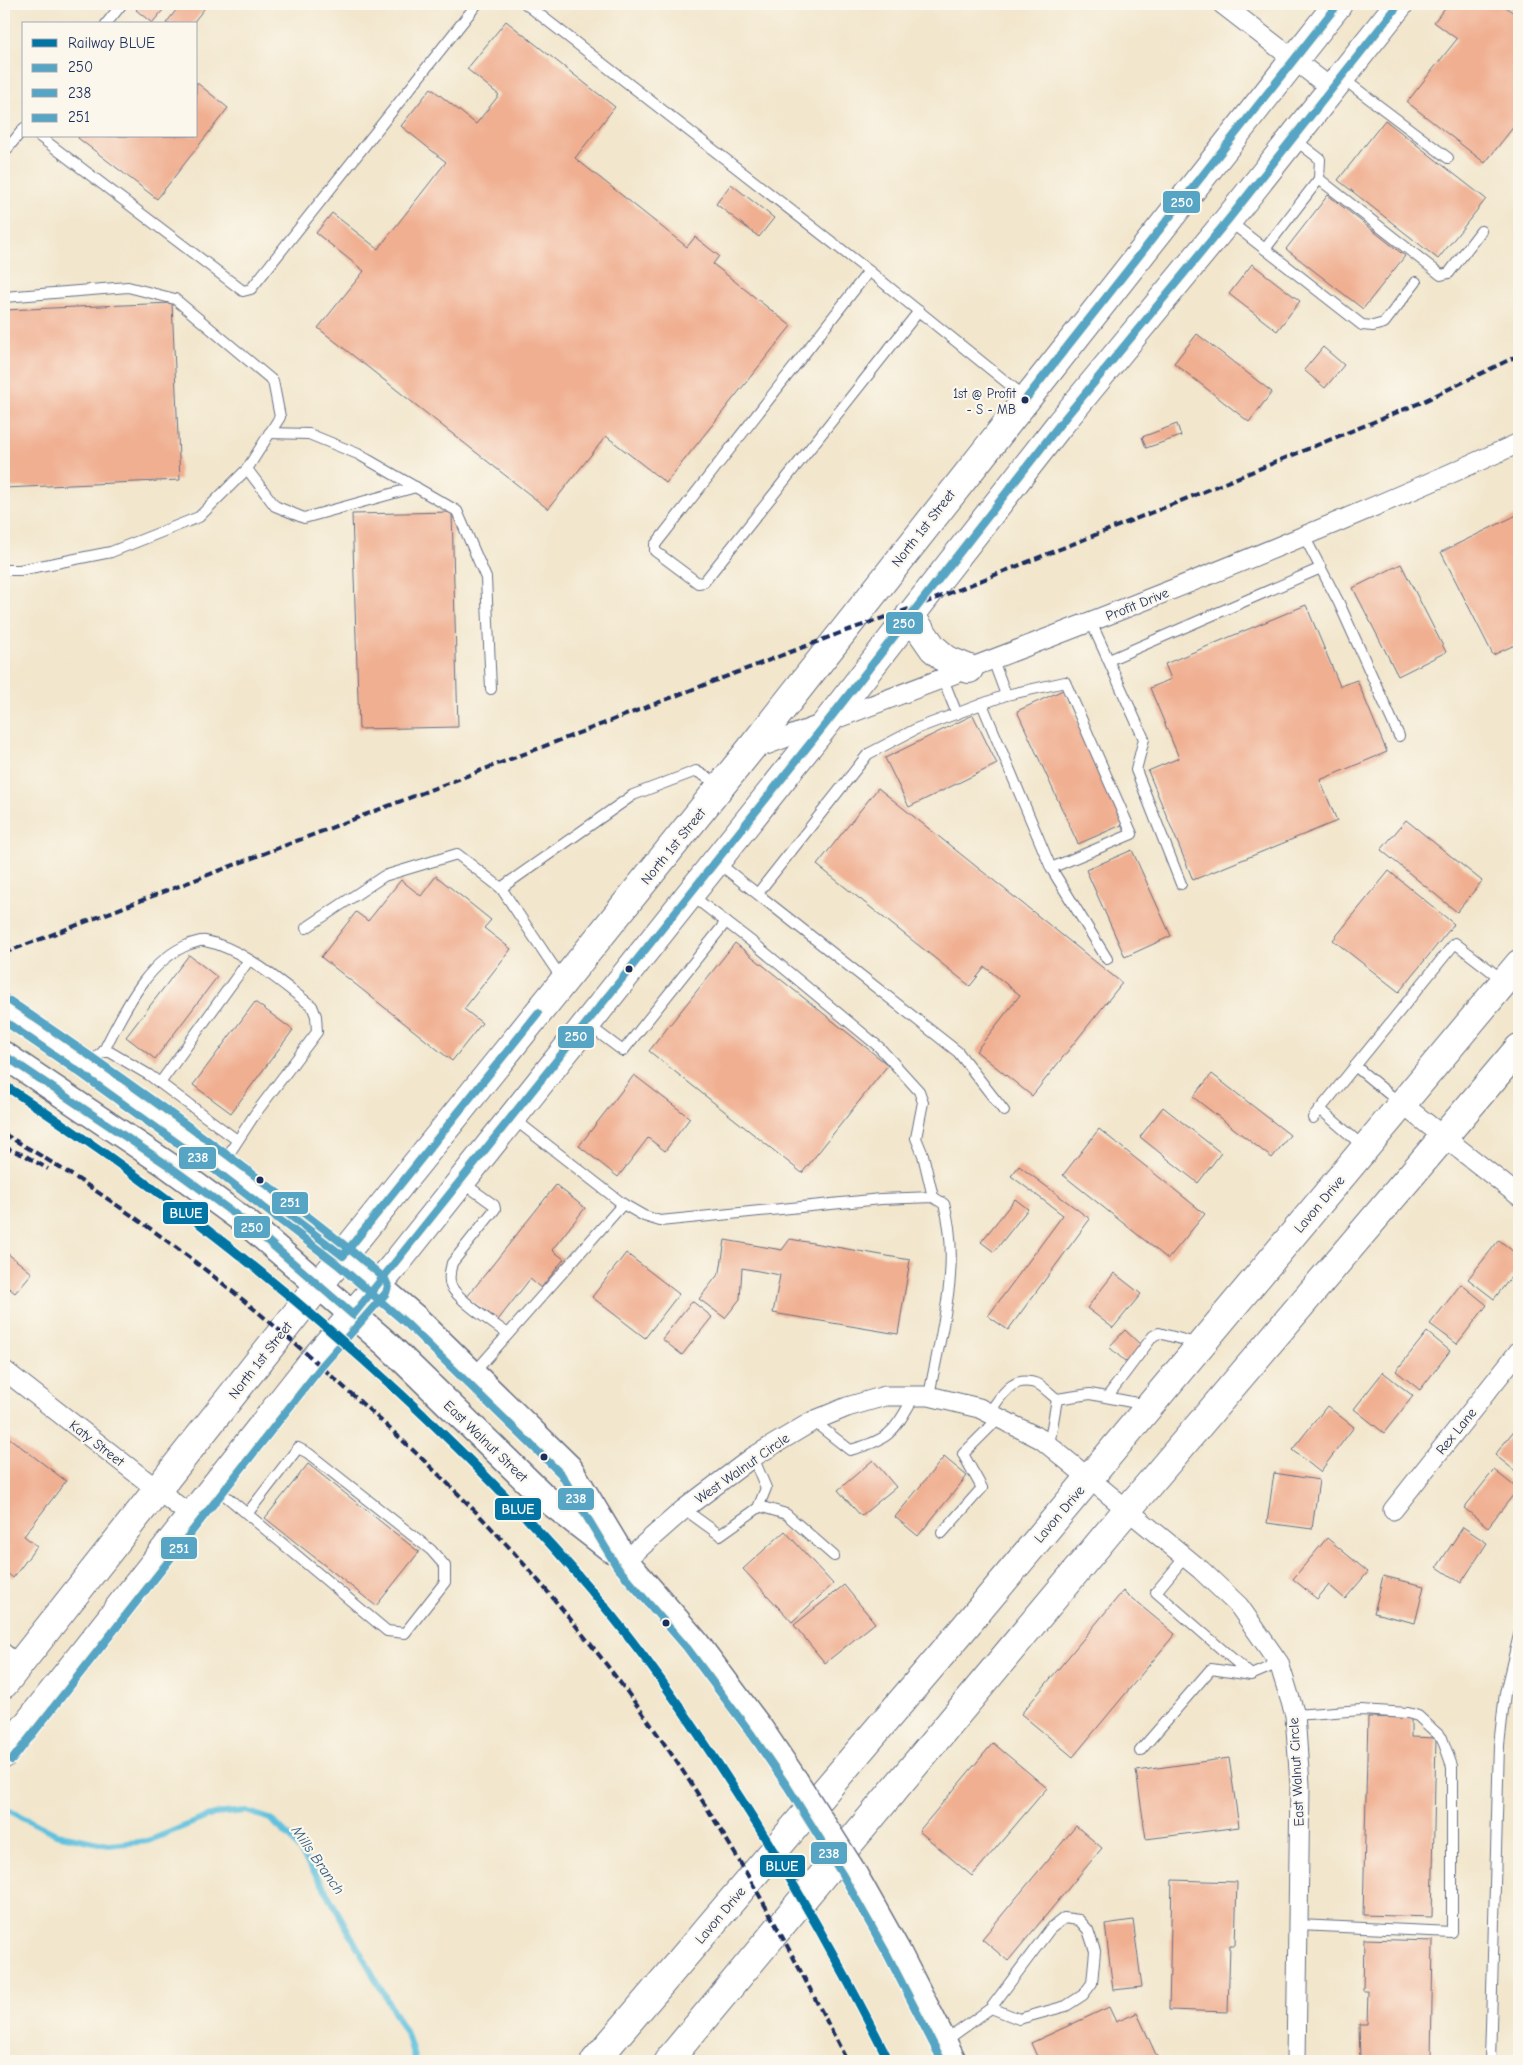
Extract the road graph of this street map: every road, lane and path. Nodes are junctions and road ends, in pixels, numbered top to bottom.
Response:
1 (122, 4) edge
2 (477, 4) edge
3 (526, 4) edge
4 (1222, 4) edge
5 (1338, 4) edge
6 (1400, 4) edge
7 (1516, 4) edge
8 (1519, 6) edge
9 (108, 22) edge
10 (1293, 60) junction
11 (1336, 83) junction
12 (22, 130) edge
13 (41, 138) edge
14 (1293, 138) junction
15 (4, 153) edge
16 (1448, 158) dead end
17 (1319, 179) junction
18 (1228, 220) junction
19 (1481, 232) dead end
20 (1265, 249) junction
21 (869, 271) junction
22 (1416, 282) dead end
23 (4, 298) edge
24 (919, 311) junction
25 (1026, 398) junction
26 (1060, 424) junction
27 (270, 434) junction
28 (1519, 444) edge
29 (247, 468) junction
30 (416, 487) junction
31 (1304, 536) junction
32 (1321, 568) junction
33 (4, 570) edge
34 (910, 615) junction
35 (1091, 622) junction
36 (1109, 660) junction
37 (981, 664) junction
38 (943, 679) junction
39 (491, 689) dead end
40 (1006, 695) junction
41 (982, 704) junction
42 (956, 714) junction
43 (828, 721) junction
44 (1399, 736) dead end
45 (748, 751) junction
46 (721, 786) junction
47 (716, 862) junction
48 (1051, 868) junction
49 (1181, 884) dead end
50 (501, 888) junction
51 (690, 894) junction
52 (758, 894) junction
53 (726, 922) junction
54 (306, 928) dead end
55 (1107, 959) dead end
56 (249, 960) junction
57 (1512, 973) edge
58 (564, 982) junction
59 (4, 1009) edge
60 (586, 1023) junction
61 (1519, 1048) edge
62 (4, 1055) edge
63 (96, 1059) junction
64 (1355, 1066) junction
65 (160, 1083) junction
66 (69, 1099) junction
67 (1402, 1104) junction
68 (1320, 1109) junction
69 (1004, 1111) dead end
70 (512, 1118) junction
71 (1313, 1118) dead end
72 (1444, 1138) junction
73 (237, 1140) junction
74 (1365, 1148) junction
75 (222, 1164) junction
76 (462, 1181) junction
77 (1519, 1196) edge
78 (933, 1197) junction
79 (623, 1204) junction
80 (343, 1256) junction
81 (319, 1285) junction
82 (378, 1286) junction
83 (353, 1314) junction
84 (508, 1334) junction
85 (1200, 1345) junction
86 (1519, 1351) edge
87 (5, 1372) edge
88 (472, 1374) junction
89 (922, 1396) junction
90 (1107, 1397) junction
91 (1057, 1399) junction
92 (1150, 1405) junction
93 (994, 1415) junction
94 (813, 1420) junction
95 (1049, 1446) junction
96 (753, 1457) junction
97 (1089, 1478) junction
98 (214, 1486) junction
99 (158, 1490) junction
100 (759, 1506) junction
101 (1128, 1509) junction
102 (684, 1510) junction
103 (1393, 1510) dead end
104 (247, 1514) junction
105 (191, 1516) junction
106 (942, 1533) dead end
107 (834, 1556) dead end
108 (1185, 1557) junction
109 (625, 1561) junction
110 (1519, 1635) edge
111 (12, 1655) edge
112 (1279, 1663) junction
113 (1251, 1675) junction
114 (4, 1684) edge
115 (1295, 1714) junction
116 (1140, 1751) dead end
117 (4, 1754) edge
118 (1298, 1925) junction
119 (991, 2008) junction
120 (948, 2052) edge
121 (595, 2061) edge
122 (668, 2061) edge
123 (1296, 2061) edge
124 (1490, 2061) edge

1 - 9 lane
2 - 13 lane
3 - 21 lane
4 - 10 street
5 - 10 main road, North 1st Street
6 - 11 main road
7 - 8 lane
10 - 11 street
10 - 25 main road, North 1st Street
11 - 14 main road
11 - 16 lane
12 - 15 lane
14 - 17 lane
14 - 18 main road
17 - 19 lane
17 - 20 lane
18 - 20 lane
18 - 26 main road
20 - 22 lane
21 - 24 lane
21 - 24 lane
23 - 27 lane
24 - 25 lane
25 - 26 main road
25 - 45 main road, North 1st Street
26 - 34 main road
27 - 29 lane
27 - 30 lane
28 - 31 street, Profit Drive
29 - 30 lane
29 - 33 lane
30 - 39 lane
31 - 32 lane
31 - 35 street, Profit Drive
32 - 36 lane
32 - 44 lane
34 - 37 main road
34 - 43 main road
35 - 36 lane
35 - 37 street, Profit Drive
36 - 49 lane
37 - 38 street, Profit Drive
37 - 40 lane
38 - 42 lane
38 - 43 street, Profit Drive
40 - 41 lane
40 - 48 lane
41 - 42 lane
41 - 48 lane
42 - 52 lane
43 - 45 street, Profit Drive
43 - 47 main road
45 - 46 main road, North 1st Street
46 - 50 lane
46 - 58 main road, North 1st Street
47 - 51 main road
47 - 52 lane
48 - 55 lane
50 - 54 lane
50 - 58 lane
51 - 53 lane
51 - 60 main road
52 - 69 lane
53 - 60 lane
53 - 78 lane
56 - 63 lane
56 - 65 lane
56 - 73 lane
57 - 64 lane
57 - 67 main road, Lavon Drive
58 - 80 main road, North 1st Street
59 - 63 street, East Walnut Street
60 - 70 main road
61 - 72 main road
62 - 66 street, East Walnut Street
63 - 65 lane
63 - 66 street
63 - 75 street, East Walnut Street
64 - 67 lane
64 - 68 lane
65 - 73 lane
66 - 81 street, East Walnut Street
67 - 72 street
67 - 74 main road, Lavon Drive
68 - 71 lane
68 - 74 lane
70 - 76 main road
70 - 79 lane
72 - 77 street
72 - 101 main road
73 - 75 lane
74 - 85 main road, Lavon Drive
75 - 80 street, East Walnut Street
76 - 82 main road
76 - 84 lane
78 - 79 lane
78 - 89 lane
79 - 84 lane
80 - 81 main road, North 1st Street
80 - 82 street, East Walnut Street
81 - 83 street, East Walnut Street
81 - 99 main road, North 1st Street
82 - 83 main road
82 - 88 street, East Walnut Street
83 - 98 main road
83 - 109 street, East Walnut Street
84 - 88 lane
85 - 90 lane
85 - 92 main road, Lavon Drive
86 - 103 street, Rex Lane
87 - 99 street, Katy Street
88 - 109 street, East Walnut Street
89 - 93 street, West Walnut Circle
89 - 94 street, West Walnut Circle
89 - 94 lane
90 - 91 lane
90 - 92 lane
91 - 93 lane
91 - 95 lane
92 - 97 main road, Lavon Drive
93 - 95 street, West Walnut Circle
93 - 106 lane
94 - 96 street, West Walnut Circle
95 - 97 street, West Walnut Circle
96 - 100 lane
96 - 102 street, West Walnut Circle
97 - 101 street, East Walnut Circle
97 - 121 main road, Lavon Drive
98 - 104 lane
98 - 105 main road
99 - 105 street, Katy Street
99 - 111 main road, North 1st Street
100 - 102 lane
100 - 107 lane
101 - 108 street, East Walnut Circle
101 - 122 main road
102 - 109 street, West Walnut Circle
104 - 104 lane
105 - 117 main road
108 - 112 street, East Walnut Circle
108 - 113 lane
109 - 120 street, East Walnut Street, bridge
110 - 124 lane
111 - 114 main road, North 1st Street
112 - 113 lane
112 - 115 street, East Walnut Circle
113 - 116 lane
115 - 118 street, East Walnut Circle
115 - 118 lane
118 - 123 street, East Walnut Circle
119 - 119 lane
119 - 120 lane

